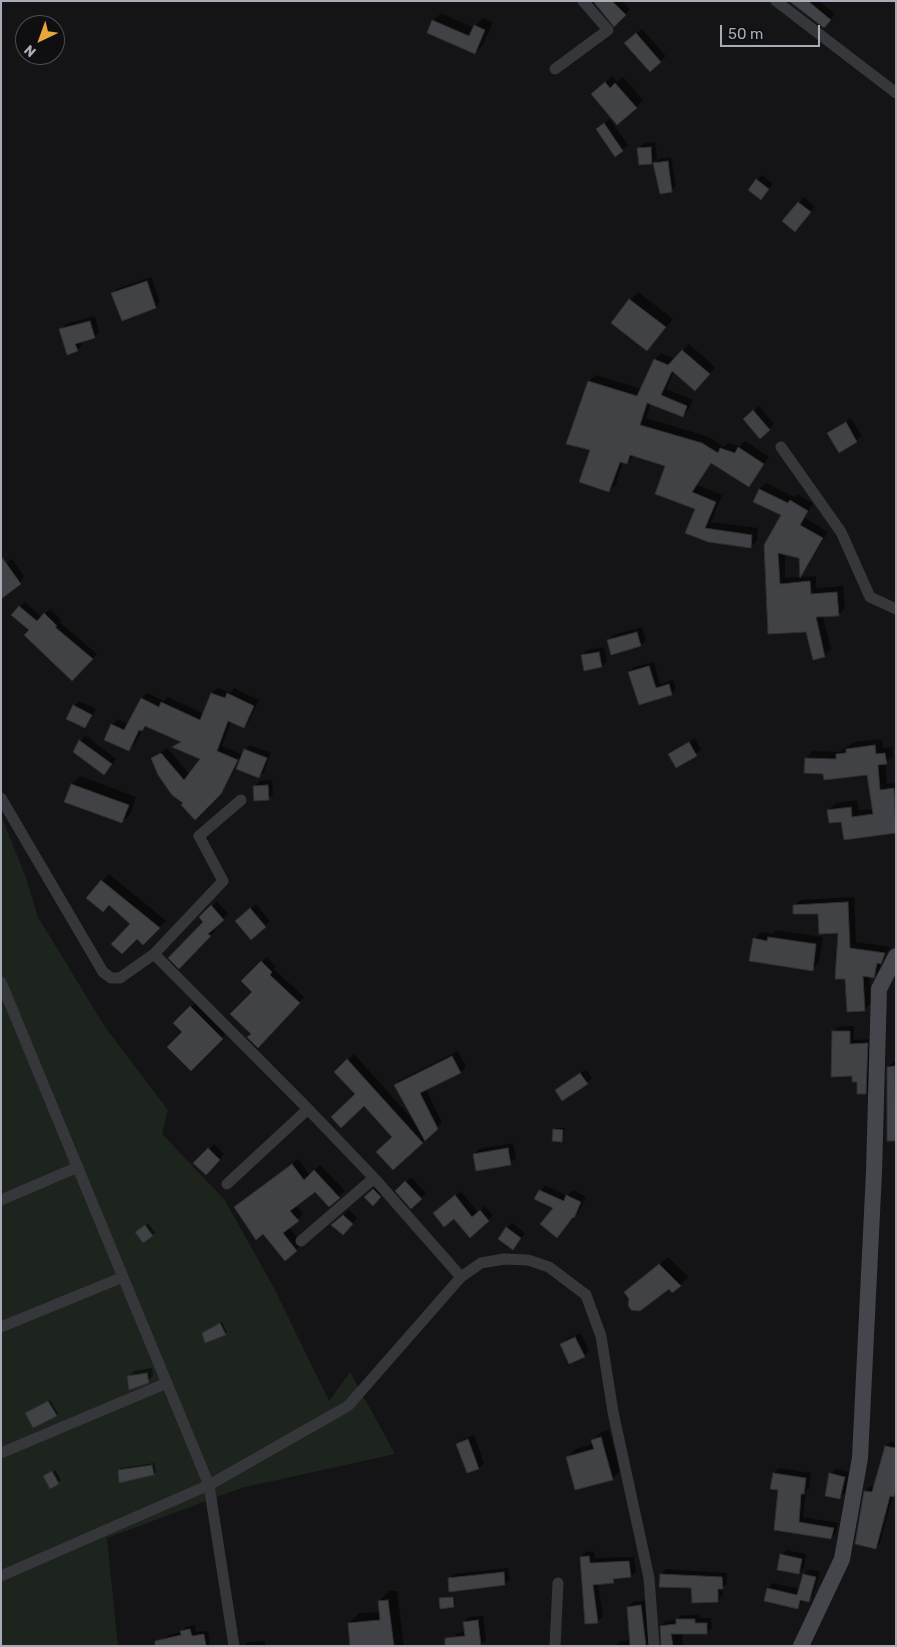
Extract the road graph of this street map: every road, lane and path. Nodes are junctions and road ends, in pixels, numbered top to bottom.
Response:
1 (583, 1) edge
2 (776, 1) edge
3 (555, 69) dead end
4 (896, 93) edge
5 (781, 447) dead end
6 (896, 609) edge
7 (1, 798) edge
8 (241, 800) dead end
9 (154, 954) junction
10 (896, 956) edge
11 (1, 982) edge
12 (308, 1109) junction
13 (78, 1167) junction
14 (374, 1178) junction
15 (227, 1184) dead end
16 (1, 1200) edge
17 (301, 1241) dead end
18 (123, 1277) junction
19 (461, 1277) junction
20 (1, 1327) edge
21 (167, 1383) junction
22 (1, 1453) edge
23 (209, 1485) junction
24 (1, 1576) edge
25 (558, 1583) dead end
26 (234, 1646) edge
27 (554, 1646) edge
28 (654, 1646) edge
29 (801, 1646) edge

1 - 3 street
2 - 4 street
5 - 6 street
7 - 9 street
8 - 9 street
9 - 12 street
10 - 29 street
11 - 13 street
12 - 14 street
12 - 15 street
13 - 16 street
13 - 18 street
14 - 17 street
14 - 19 street
18 - 20 street
18 - 21 street
19 - 23 street
19 - 28 street
21 - 22 street
21 - 23 street
23 - 24 street
23 - 26 street
25 - 27 street

